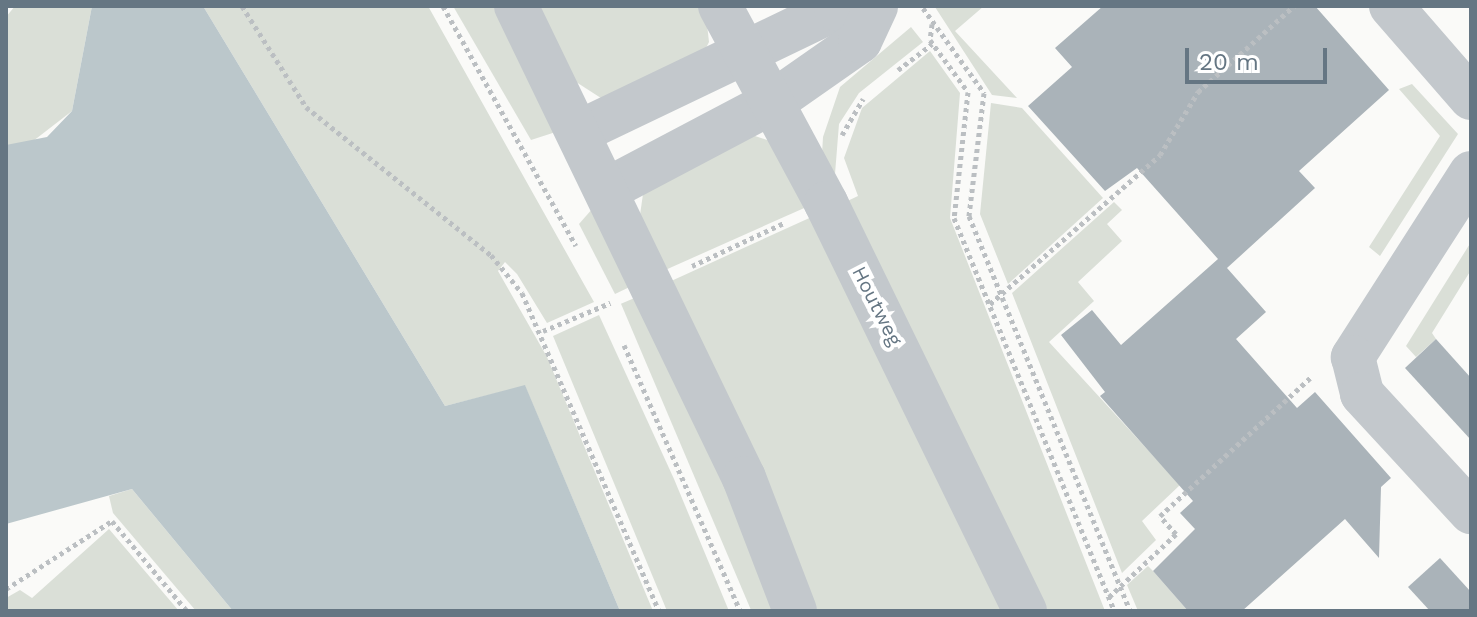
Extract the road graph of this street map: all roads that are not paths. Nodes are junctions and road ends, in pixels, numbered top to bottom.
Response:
1 (516, 6) edge
2 (720, 6) edge
3 (875, 6) edge
4 (1391, 6) edge
5 (745, 51) junction
6 (1471, 98) edge
7 (773, 102) junction
8 (581, 131) junction
9 (1471, 173) edge
10 (608, 189) junction
11 (1471, 512) edge
12 (795, 611) edge
13 (1025, 611) edge

1 - 8 street
2 - 5 street, Houtweg
3 - 5 street
3 - 7 street
4 - 6 street
5 - 7 street, Houtweg
5 - 8 street
7 - 10 street
7 - 13 street, Houtweg
8 - 10 street
9 - 11 street
10 - 12 street

